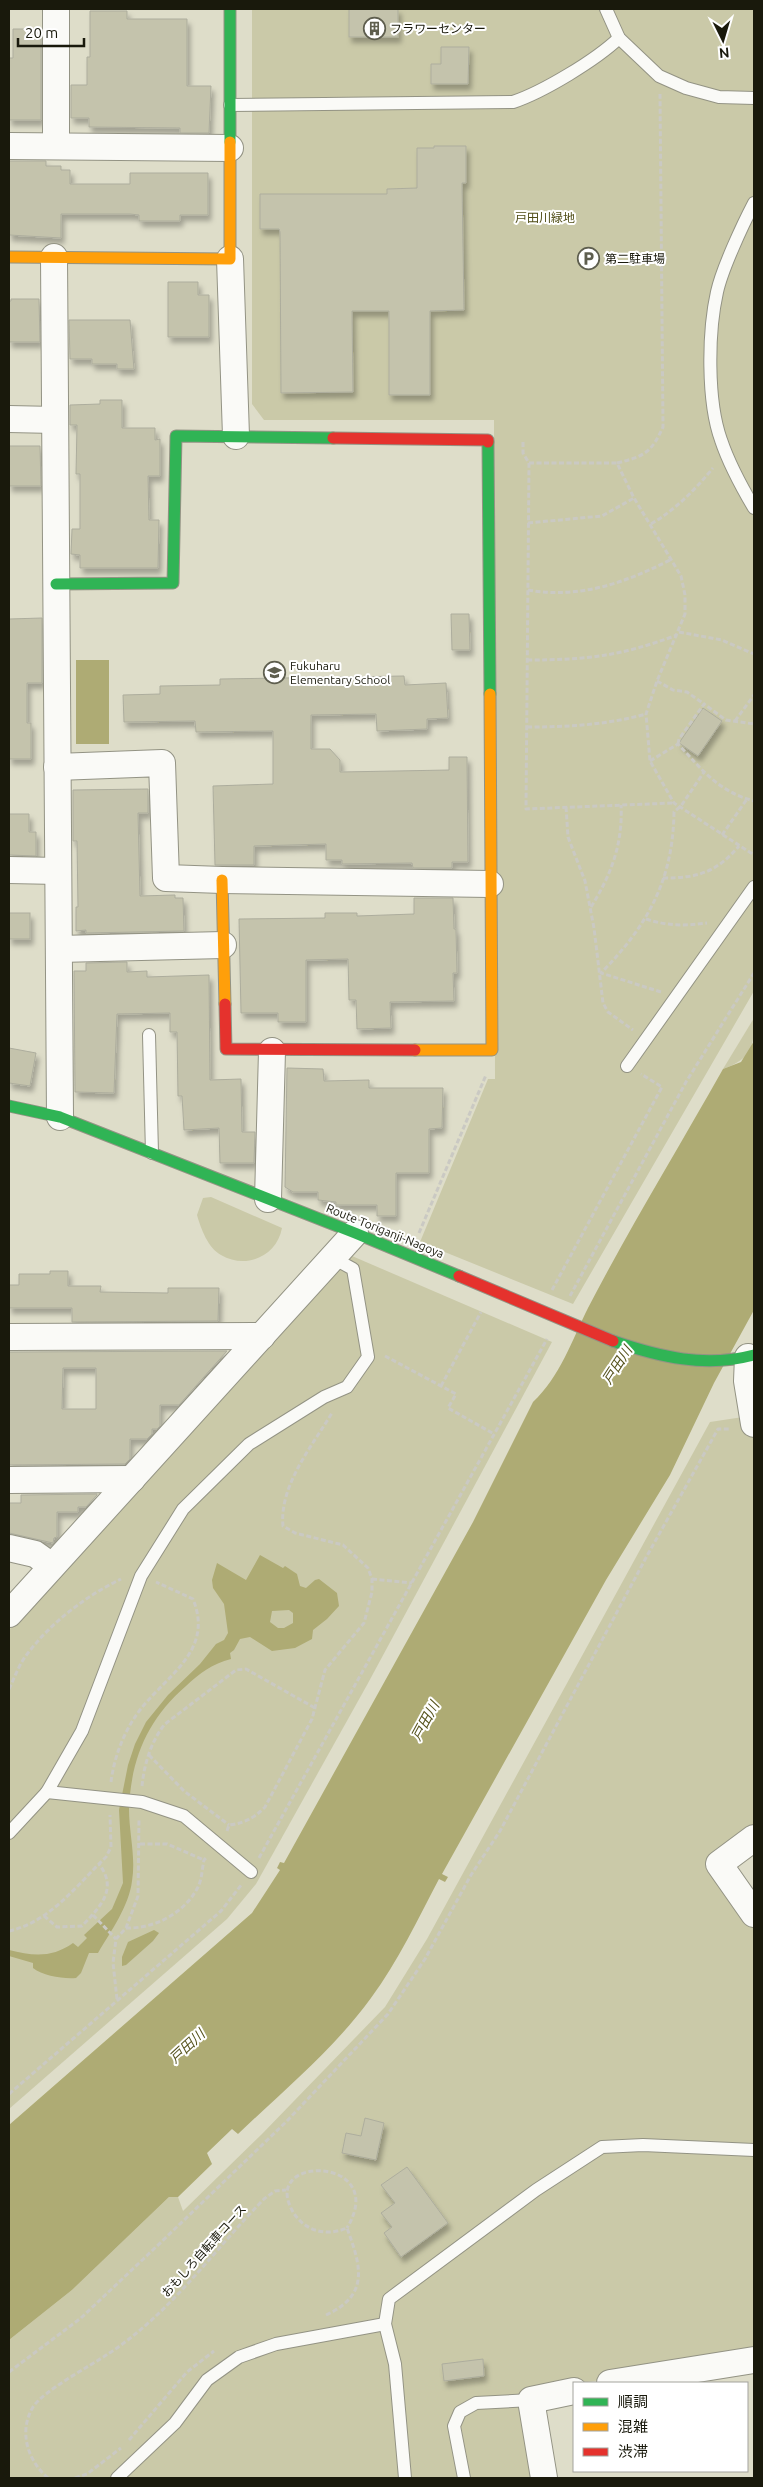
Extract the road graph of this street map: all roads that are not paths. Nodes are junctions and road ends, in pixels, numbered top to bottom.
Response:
1 (56, 9) edge
2 (230, 9) edge
3 (606, 9) edge
4 (619, 38) junction
5 (754, 98) edge
6 (230, 106) junction
7 (9, 146) edge
8 (56, 146) junction
9 (230, 148) junction
10 (754, 203) edge
11 (9, 257) edge
12 (54, 257) junction
13 (230, 259) junction
14 (9, 419) edge
15 (55, 420) junction
16 (236, 436) junction
17 (754, 508) edge
18 (56, 584) junction
19 (57, 767) junction
20 (9, 870) edge
21 (58, 871) junction
22 (222, 880) junction
23 (490, 884) junction
24 (754, 887) edge
25 (224, 945) junction
26 (59, 949) junction
27 (149, 1035) dead end
28 (272, 1051) junction
29 (627, 1066) road end
30 (9, 1106) edge
31 (60, 1117) junction
32 (152, 1153) junction
33 (268, 1199) junction
34 (355, 1233) junction
35 (332, 1258) junction
36 (262, 1336) junction
37 (9, 1337) edge
38 (751, 1356) edge
39 (745, 1427) edge
40 (132, 1479) junction
41 (9, 1480) edge
42 (9, 1548) edge
43 (52, 1566) junction
44 (9, 1614) edge
45 (47, 1792) junction
46 (9, 1833) edge
47 (754, 1838) edge
48 (251, 1872) road end
49 (754, 1914) edge
50 (754, 2150) edge
51 (385, 2324) junction
52 (754, 2360) edge
53 (616, 2382) edge
54 (573, 2391) edge
55 (531, 2400) junction
56 (117, 2478) edge
57 (405, 2478) edge
58 (464, 2478) edge
59 (544, 2478) edge

1 - 8 street
2 - 6 street
3 - 4 lane
4 - 5 lane
4 - 6 lane
6 - 9 street
7 - 8 street
8 - 9 street
9 - 13 street
10 - 17 lane
11 - 12 street
12 - 13 street
12 - 15 street
13 - 16 street
14 - 15 street
15 - 18 street
16 - 18 street
16 - 23 street
18 - 19 street
19 - 21 street
19 - 22 street
20 - 21 street
21 - 26 street
22 - 23 street
22 - 25 street
23 - 28 street
24 - 29 lane
25 - 26 street
25 - 28 street
26 - 31 street
27 - 32 lane
28 - 33 street
30 - 31 street, Route Toriganji-Nagoya
31 - 32 street, Route Toriganji-Nagoya
32 - 33 street, Route Toriganji-Nagoya
33 - 34 street, Route Toriganji-Nagoya
34 - 35 street
34 - 38 street, Route Toriganji-Nagoya
35 - 36 street
35 - 45 lane
36 - 37 street
36 - 40 street
38 - 39 street
40 - 41 street
40 - 43 street
42 - 43 street
43 - 44 street
45 - 46 lane
45 - 48 lane
47 - 49 street
50 - 51 lane
51 - 56 lane
51 - 57 lane
52 - 53 street
54 - 55 street
55 - 58 lane
55 - 59 street

